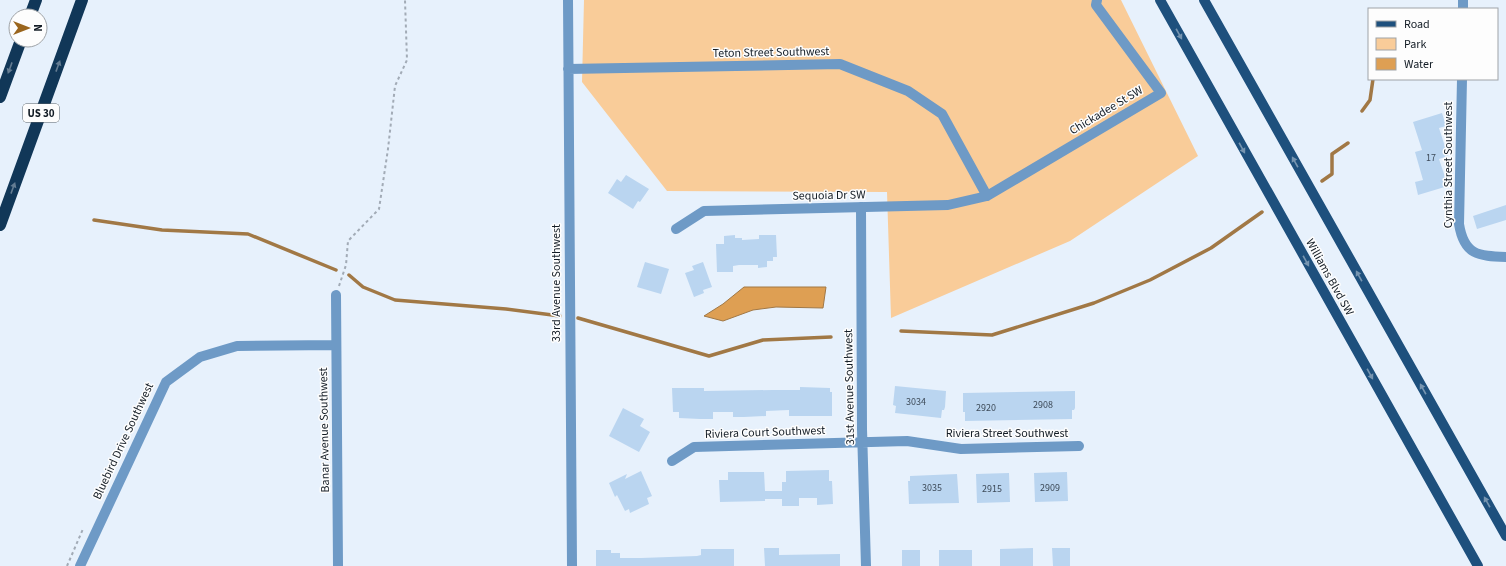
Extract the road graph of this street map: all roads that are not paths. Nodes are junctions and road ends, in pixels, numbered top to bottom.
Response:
1 (82, 0) edge
2 (568, 0) edge
3 (1097, 0) edge
4 (1160, 0) edge
5 (1204, 0) edge
6 (18, 48) edge
7 (568, 69) junction
8 (1462, 80) edge
9 (0, 97) edge
10 (986, 196) junction
11 (861, 207) junction
12 (0, 225) edge
13 (676, 229) dead end
14 (1506, 257) edge
15 (336, 295) road end
16 (336, 345) junction
17 (863, 442) junction
18 (1079, 446) dead end
19 (672, 461) dead end
20 (1506, 536) edge
21 (80, 566) edge
22 (338, 566) edge
23 (572, 566) edge
24 (866, 566) edge
25 (1478, 566) edge

12 -> 1 highway, US 30
2 - 7 street, 33rd Avenue Southwest
3 - 10 street, Chickadee St SW
4 -> 25 main road, Williams Blvd SW
20 -> 5 main road
6 -> 9 highway
7 - 10 street, Teton Street Southwest
7 - 23 street, 33rd Avenue Southwest
8 - 14 street, Cynthia Street Southwest
10 - 11 street, Sequoia Dr SW
11 - 13 street, Sequoia Dr SW
11 - 17 street, 31st Avenue Southwest
15 - 16 street, Banar Avenue Southwest
16 - 21 street, Bluebird Drive Southwest
16 - 22 street, Banar Avenue Southwest
17 - 18 street, Riviera Street Southwest
17 - 19 street, Riviera Court Southwest
17 - 24 street, 31st Avenue Southwest

